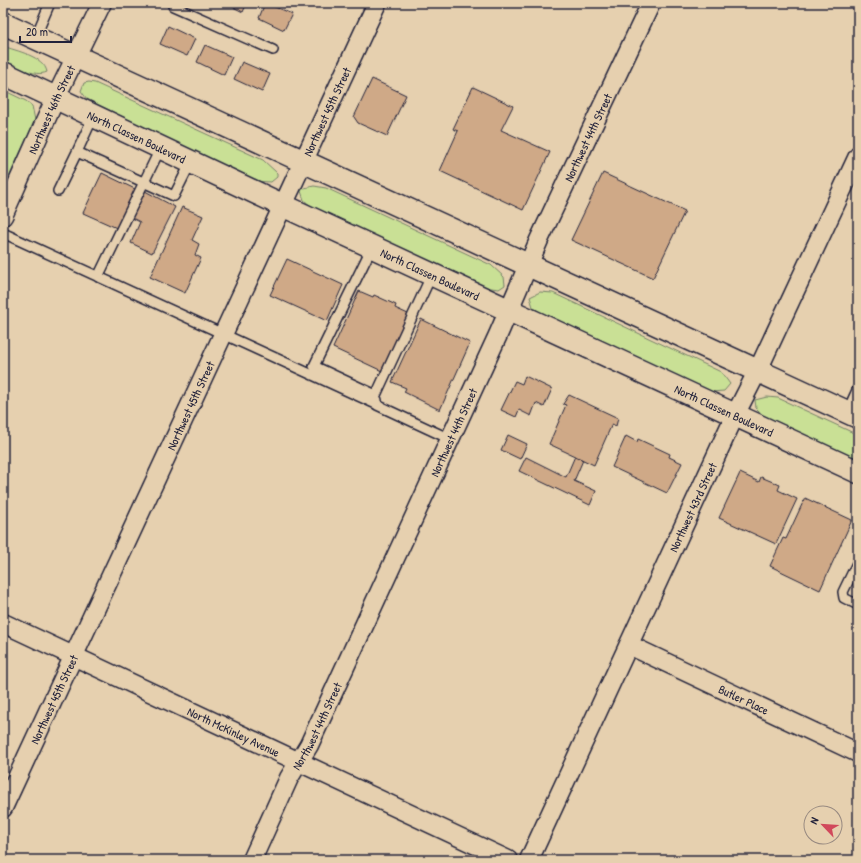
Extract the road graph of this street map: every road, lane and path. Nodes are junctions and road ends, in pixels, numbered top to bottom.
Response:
1 (50, 3) edge
2 (102, 3) edge
3 (377, 3) edge
4 (651, 3) edge
5 (173, 6) dead end
6 (3, 23) edge
7 (35, 38) junction
8 (273, 50) dead end
9 (77, 56) junction
10 (3, 73) edge
11 (56, 97) junction
12 (94, 116) junction
13 (161, 147) junction
14 (77, 152) junction
15 (858, 156) edge
16 (305, 161) junction
17 (191, 162) junction
18 (144, 182) junction
19 (58, 190) dead end
20 (282, 206) junction
21 (3, 216) edge
22 (3, 233) edge
23 (372, 247) junction
24 (528, 265) junction
25 (432, 274) junction
26 (98, 277) junction
27 (509, 310) junction
28 (222, 335) junction
29 (758, 370) junction
30 (858, 388) edge
31 (376, 395) junction
32 (378, 405) junction
33 (853, 414) edge
34 (735, 415) junction
35 (450, 439) junction
36 (858, 472) edge
37 (858, 561) edge
38 (858, 605) edge
39 (3, 623) edge
40 (629, 645) junction
41 (74, 656) junction
42 (858, 753) edge
43 (299, 762) junction
44 (3, 808) edge
45 (252, 860) edge
46 (508, 860) edge
47 (529, 860) edge

1 - 7 lane
2 - 9 street, Northwest 46th Street
3 - 16 street, Northwest 45th Street
4 - 24 street, Northwest 44th Street
5 - 8 lane
6 - 7 main road
7 - 9 main road
9 - 11 street, Northwest 46th Street
9 - 16 main road
10 - 11 main road, North Classen Boulevard
11 - 12 main road, North Classen Boulevard
11 - 21 street, Northwest 46th Street
12 - 13 main road, North Classen Boulevard
12 - 14 lane
13 - 17 main road, North Classen Boulevard
13 - 18 lane
14 - 18 lane
14 - 19 lane
15 - 29 street, Northwest 43rd Street
16 - 20 street, Northwest 45th Street
16 - 24 main road
17 - 18 lane
17 - 20 main road, North Classen Boulevard
18 - 26 lane
20 - 23 main road, North Classen Boulevard
20 - 28 street, Northwest 45th Street
22 - 26 lane
23 - 25 main road, North Classen Boulevard
23 - 31 lane
24 - 27 street, Northwest 44th Street
24 - 29 main road
25 - 27 main road, North Classen Boulevard
25 - 31 lane
26 - 28 lane
27 - 34 main road, North Classen Boulevard
27 - 35 street, Northwest 44th Street
28 - 32 lane
28 - 41 street, Northwest 45th Street
29 - 33 main road
29 - 34 street, Northwest 43rd Street
30 - 33 lane
31 - 32 lane
32 - 35 lane
34 - 36 main road, North Classen Boulevard
34 - 40 street, Northwest 43rd Street
35 - 43 street, Northwest 44th Street
37 - 38 lane
39 - 41 street, North McKinley Avenue
40 - 42 street, Butler Place
40 - 47 street, Northwest 43rd Street
41 - 43 street, North McKinley Avenue
41 - 44 street, Northwest 45th Street
43 - 45 street, Northwest 44th Street
43 - 46 street, North McKinley Avenue

